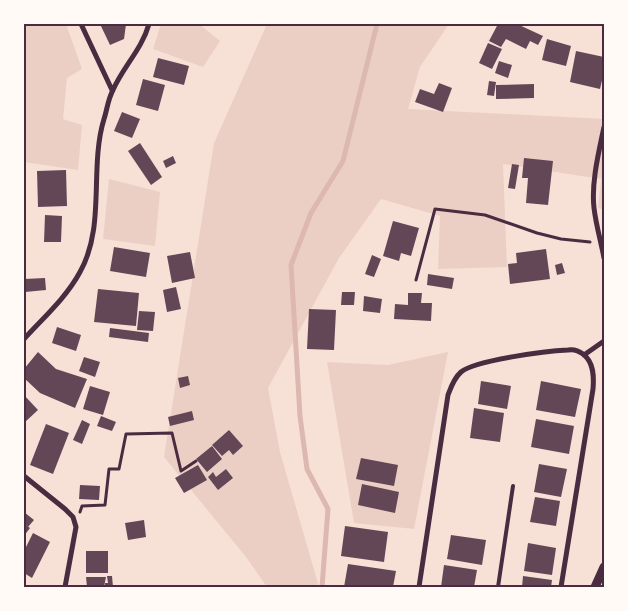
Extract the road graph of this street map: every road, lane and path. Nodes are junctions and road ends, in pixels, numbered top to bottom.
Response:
1 (81, 24) edge
2 (149, 24) edge
3 (112, 90) junction
4 (604, 127) edge
5 (600, 241) junction
6 (604, 258) edge
7 (416, 280) dead end
8 (24, 339) edge
9 (604, 341) edge
10 (584, 355) junction
11 (196, 460) dead end
12 (24, 476) edge
13 (513, 486) dead end
14 (76, 527) junction
15 (604, 568) edge
16 (65, 587) edge
17 (419, 587) edge
18 (498, 587) edge
19 (561, 587) edge
20 (595, 587) edge

1 - 3 street
2 - 3 street
3 - 8 street
4 - 5 street
5 - 6 street
5 - 7 path
9 - 10 street
10 - 17 street
10 - 19 street
11 - 14 path
12 - 14 street
13 - 18 lane
14 - 16 street
15 - 20 street

